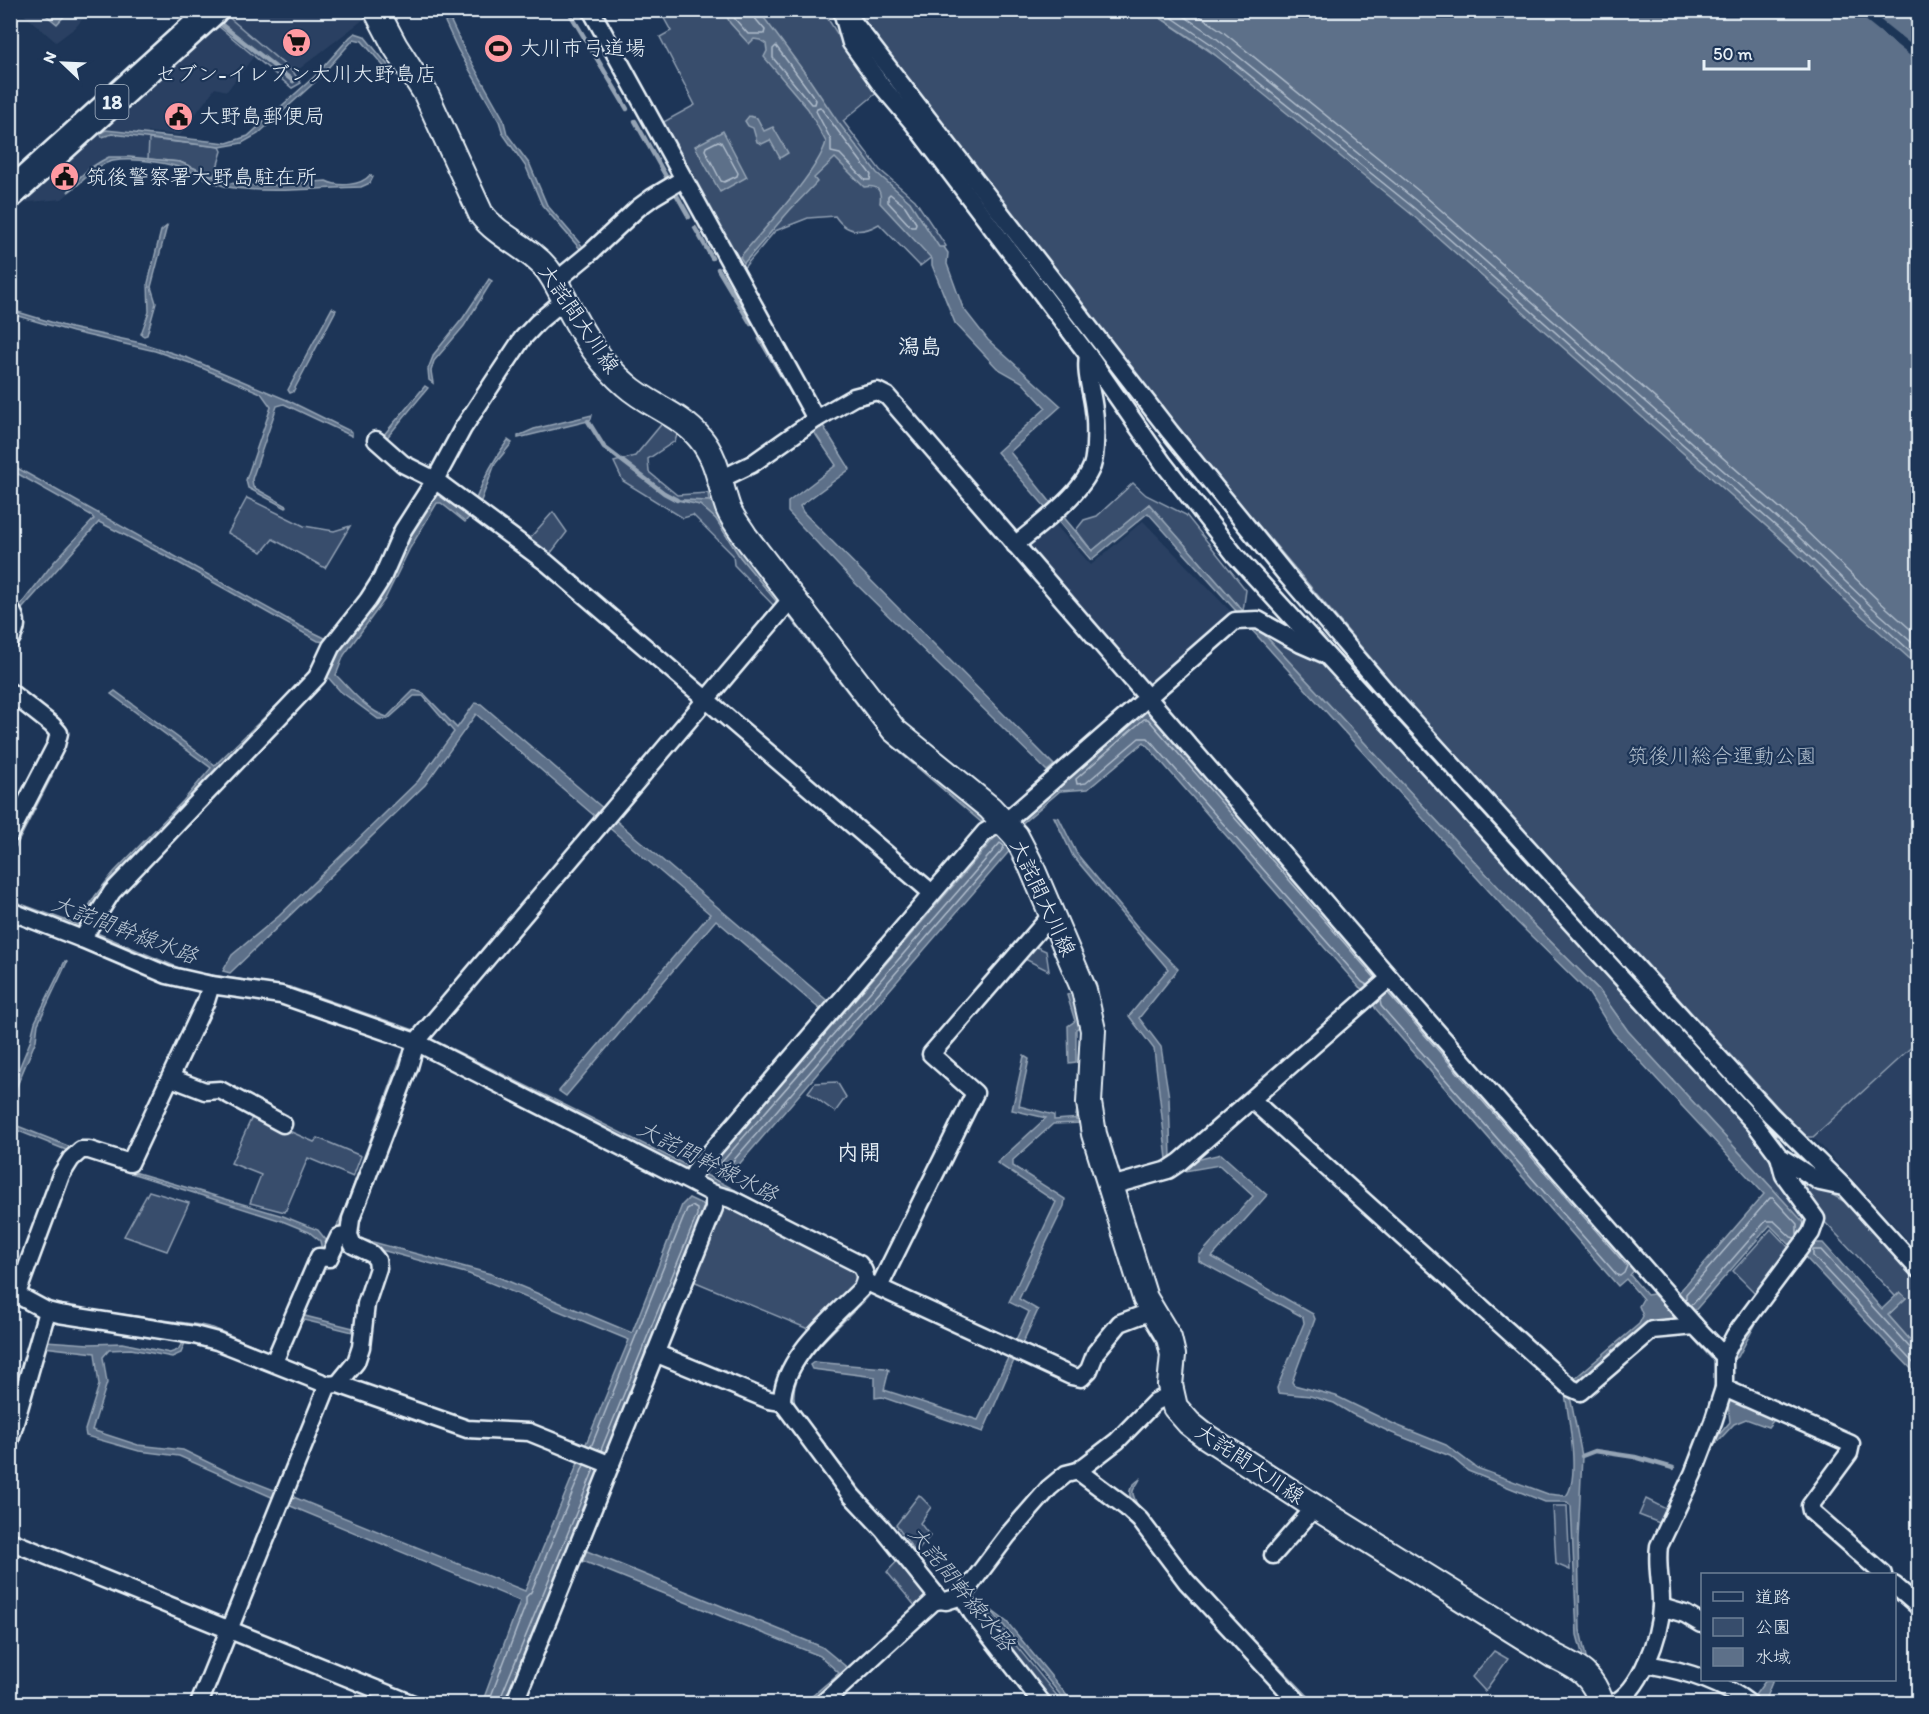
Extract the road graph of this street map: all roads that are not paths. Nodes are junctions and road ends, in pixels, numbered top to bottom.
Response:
1 (214, 10) edge
2 (591, 10) edge
3 (843, 10) edge
4 (379, 12) edge
5 (683, 179) junction
6 (10, 194) edge
7 (560, 290) junction
8 (1088, 355) junction
9 (816, 419) junction
10 (376, 440) dead end
11 (721, 479) junction
12 (435, 480) junction
13 (1015, 545) junction
14 (1229, 546) junction
15 (1288, 577) junction
16 (793, 597) junction
17 (10, 609) edge
18 (10, 641) edge
19 (1329, 656) junction
20 (1365, 666) junction
21 (10, 692) edge
22 (1147, 697) junction
23 (706, 700) junction
24 (1003, 821) junction
25 (10, 834) edge
26 (932, 893) junction
27 (10, 911) edge
28 (1053, 913) junction
29 (86, 933) junction
30 (1390, 978) junction
31 (211, 985) junction
32 (420, 1038) junction
33 (171, 1078) junction
34 (1252, 1100) junction
35 (283, 1124) dead end
36 (1779, 1156) junction
37 (694, 1174) junction
38 (1111, 1186) junction
39 (1844, 1187) junction
40 (714, 1194) junction
41 (349, 1235) junction
42 (1918, 1269) edge
43 (872, 1284) junction
44 (14, 1293) edge
45 (47, 1311) junction
46 (1152, 1311) junction
47 (1692, 1323) junction
48 (656, 1353) junction
49 (1724, 1356) junction
50 (274, 1362) junction
51 (333, 1385) junction
52 (1724, 1388) junction
53 (1172, 1395) junction
54 (782, 1402) junction
55 (10, 1440) edge
56 (611, 1465) junction
57 (1078, 1471) junction
58 (1315, 1507) junction
59 (10, 1541) edge
60 (1273, 1555) dead end
61 (1881, 1573) edge
62 (1896, 1587) edge
63 (951, 1599) junction
64 (1918, 1606) edge
65 (1661, 1607) junction
66 (1701, 1623) edge
67 (230, 1629) junction
68 (1646, 1664) junction
69 (1701, 1679) edge
70 (1706, 1681) edge
71 (199, 1704) edge
72 (413, 1704) edge
73 (514, 1704) edge
74 (822, 1704) edge
75 (1043, 1704) edge
76 (1300, 1704) edge
77 (1602, 1704) edge
78 (1612, 1704) edge
79 (1750, 1704) edge

1 - 6 main road, 18
2 - 5 street
3 - 8 street
3 - 15 street
4 - 7 main road, 大詫間大川線
5 - 7 street
5 - 9 street
7 - 11 main road, 大詫間大川線
7 - 12 street
8 - 13 street
8 - 14 street
9 - 11 street
9 - 13 street
10 - 12 street
11 - 16 main road, 大詫間大川線
12 - 23 street
12 - 29 street
13 - 22 street
14 - 15 street
14 - 19 street
15 - 20 street
16 - 23 street
16 - 24 main road, 大詫間大川線
17 - 18 street
19 - 20 street
19 - 22 street
19 - 36 street
20 - 39 street
21 - 25 street
22 - 24 street
22 - 30 street
23 - 26 street
23 - 32 street
24 - 26 street
24 - 28 main road, 大詫間大川線
26 - 37 street
27 - 29 street
28 - 38 main road, 大詫間大川線
28 - 43 street
29 - 31 street
30 - 34 street
30 - 47 street
31 - 32 street
31 - 33 street
32 - 37 street
32 - 41 street
33 - 35 street
33 - 44 street
34 - 38 street
34 - 47 street
36 - 39 street
36 - 49 street
37 - 40 street
38 - 46 main road, 大詫間大川線
39 - 42 street
40 - 43 street
40 - 48 street
41 - 50 street
41 - 51 street
43 - 46 street
43 - 54 street
44 - 45 street
45 - 50 street
45 - 55 street
46 - 53 main road, 大詫間大川線
47 - 49 street
48 - 54 street
48 - 56 street
49 - 52 street
50 - 51 street
51 - 56 street
51 - 67 street
52 - 61 street
52 - 65 street
53 - 57 street
53 - 58 main road, 大詫間大川線
54 - 63 street
56 - 73 street
57 - 63 street
57 - 76 street
58 - 60 street
58 - 77 main road, 大詫間大川線
59 - 67 street
62 - 64 street
63 - 74 street
63 - 75 street
65 - 66 street
65 - 68 street
67 - 71 street
67 - 72 street
68 - 69 street
68 - 78 street
70 - 79 street

